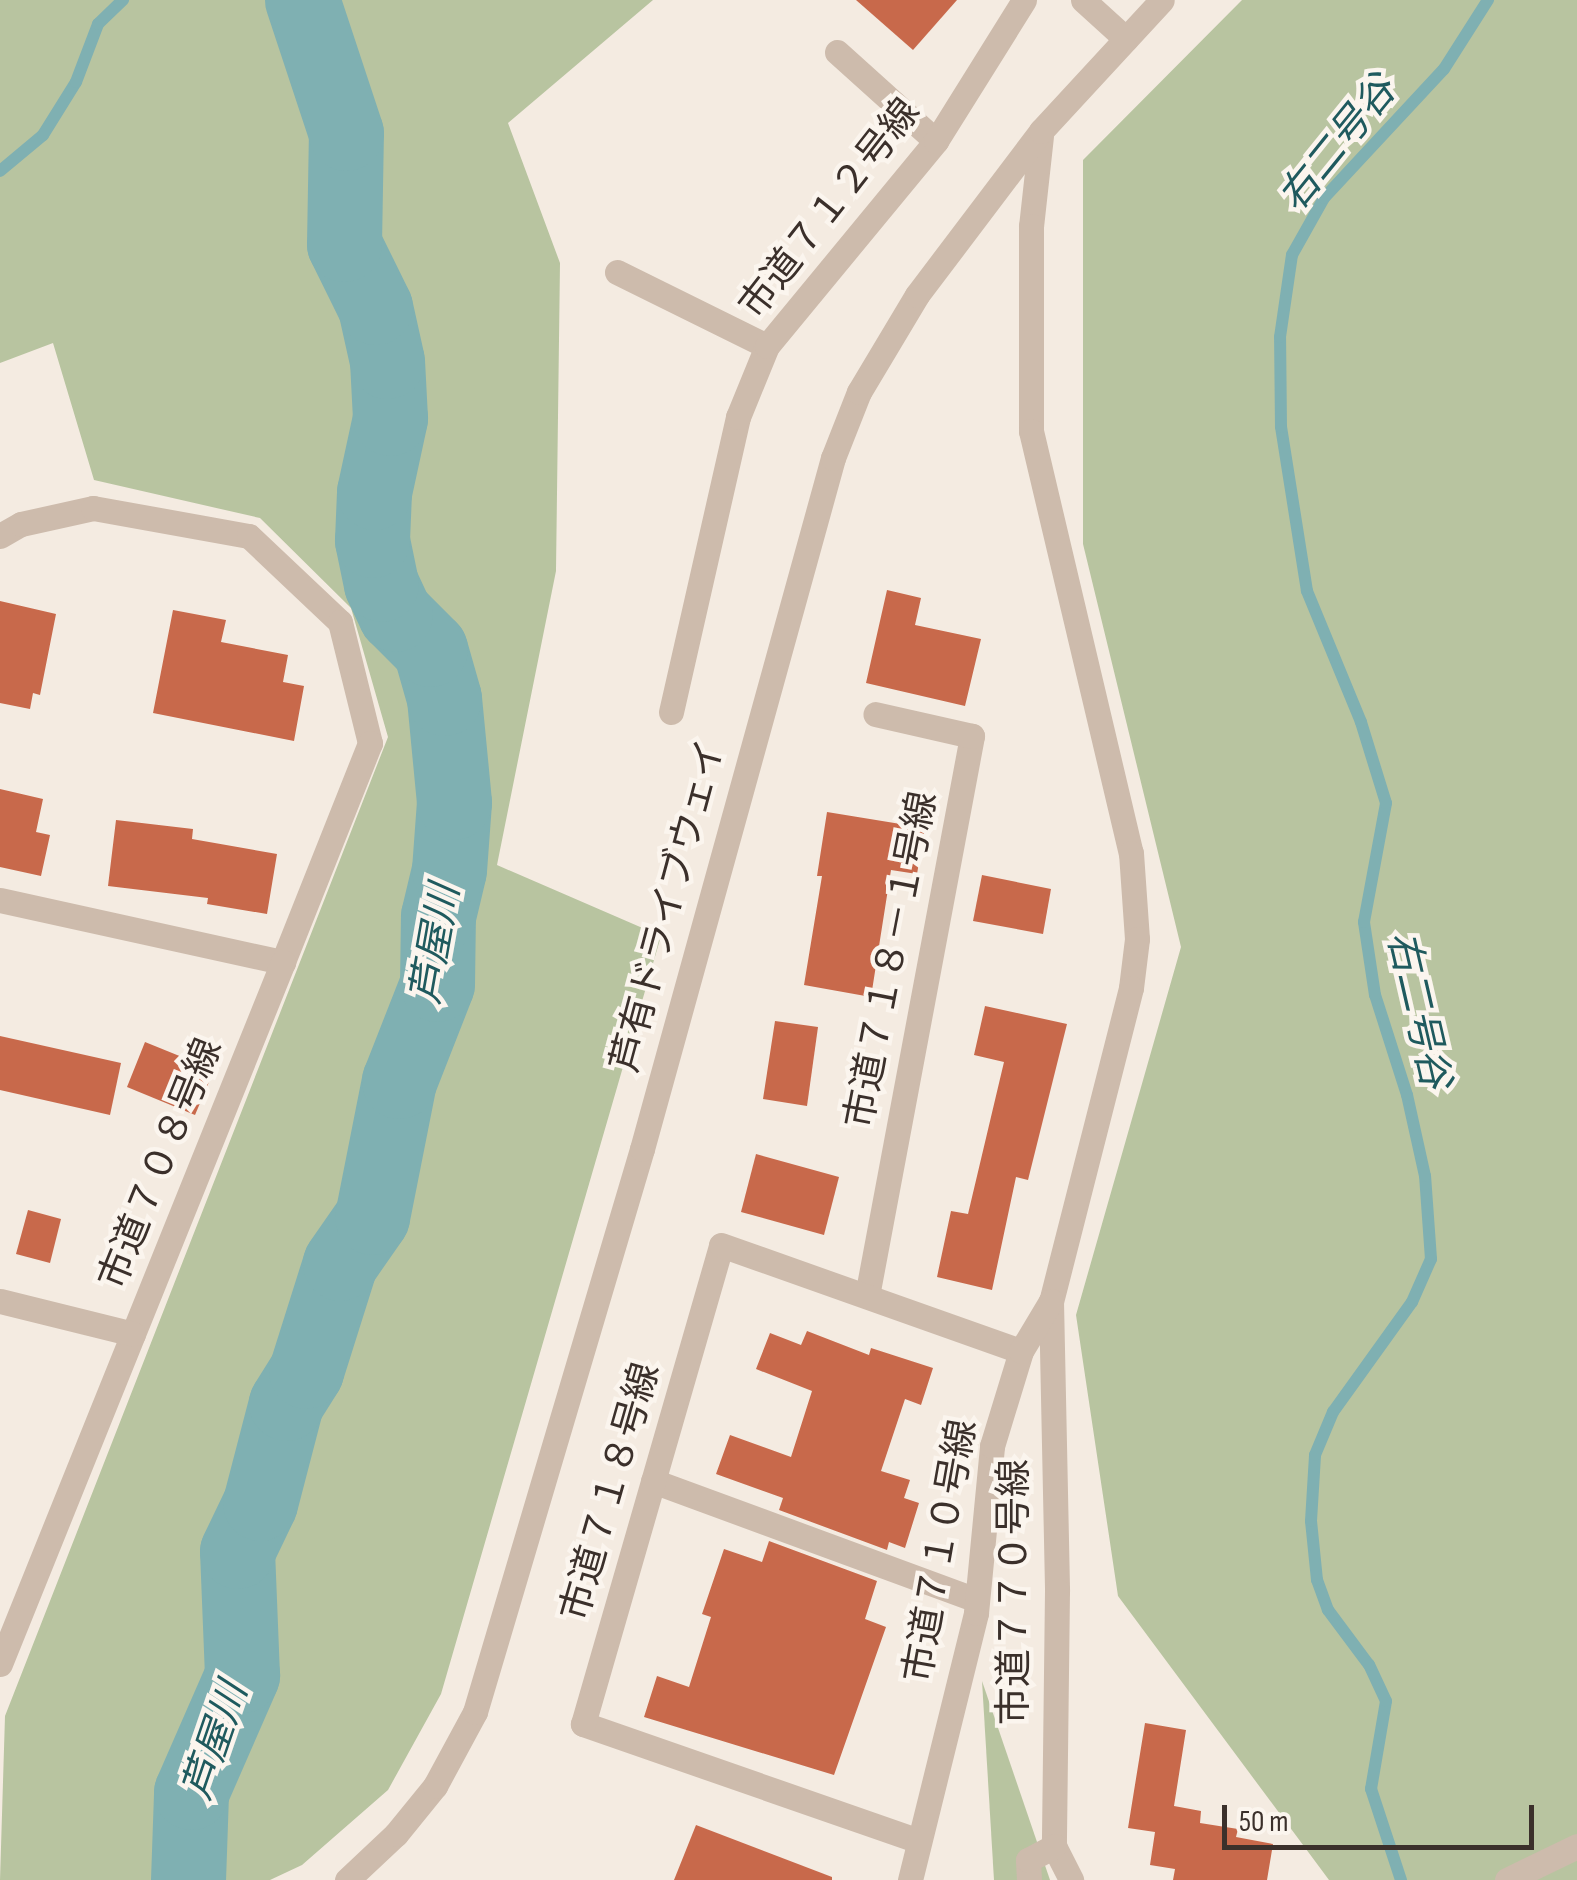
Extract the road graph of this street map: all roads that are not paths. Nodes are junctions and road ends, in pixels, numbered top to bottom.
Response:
1 (1024, 0) edge
2 (1083, 0) edge
3 (1162, 0) edge
4 (1126, 40) junction
5 (838, 52) dead end
6 (1042, 131) junction
7 (936, 141) junction
8 (617, 272) dead end
9 (767, 346) junction
10 (0, 536) edge
11 (671, 712) dead end
12 (875, 714) dead end
13 (0, 900) edge
14 (283, 962) junction
15 (866, 1296) junction
16 (1051, 1300) junction
17 (0, 1302) edge
18 (133, 1334) junction
19 (1021, 1351) junction
20 (653, 1481) junction
21 (978, 1600) junction
22 (0, 1664) edge
23 (919, 1841) junction
24 (1054, 1846) junction
25 (1577, 1846) edge
26 (347, 1880) edge
27 (910, 1880) edge
28 (1029, 1880) edge
29 (1071, 1880) edge
30 (1507, 1880) edge

1 - 7 street, 市道７１２号線
2 - 4 street
3 - 4 street, 芦有ドライブウェイ
4 - 6 street, 芦有ドライブウェイ
5 - 7 street
6 - 16 street
6 - 26 street, 芦有ドライブウェイ
7 - 9 street, 市道７１２号線
8 - 9 street
9 - 11 street, 市道７１２号線
10 - 14 street, 市道７０８号線
12 - 15 street, 市道７１８－１号線
13 - 14 street
14 - 18 street, 市道７０８号線
15 - 19 street, 市道７１８号線
15 - 20 street, 市道７１８号線
16 - 19 street, 市道７１０号線
16 - 24 street, 市道７７０号線
17 - 18 street
18 - 22 street, 市道７０８号線
19 - 21 street, 市道７１０号線
20 - 21 street
20 - 23 street, 市道７１８号線
21 - 23 street, 市道７１０号線
23 - 27 street, 市道７１０号線
24 - 28 street
24 - 29 street, 市道７７０号線
25 - 30 street

